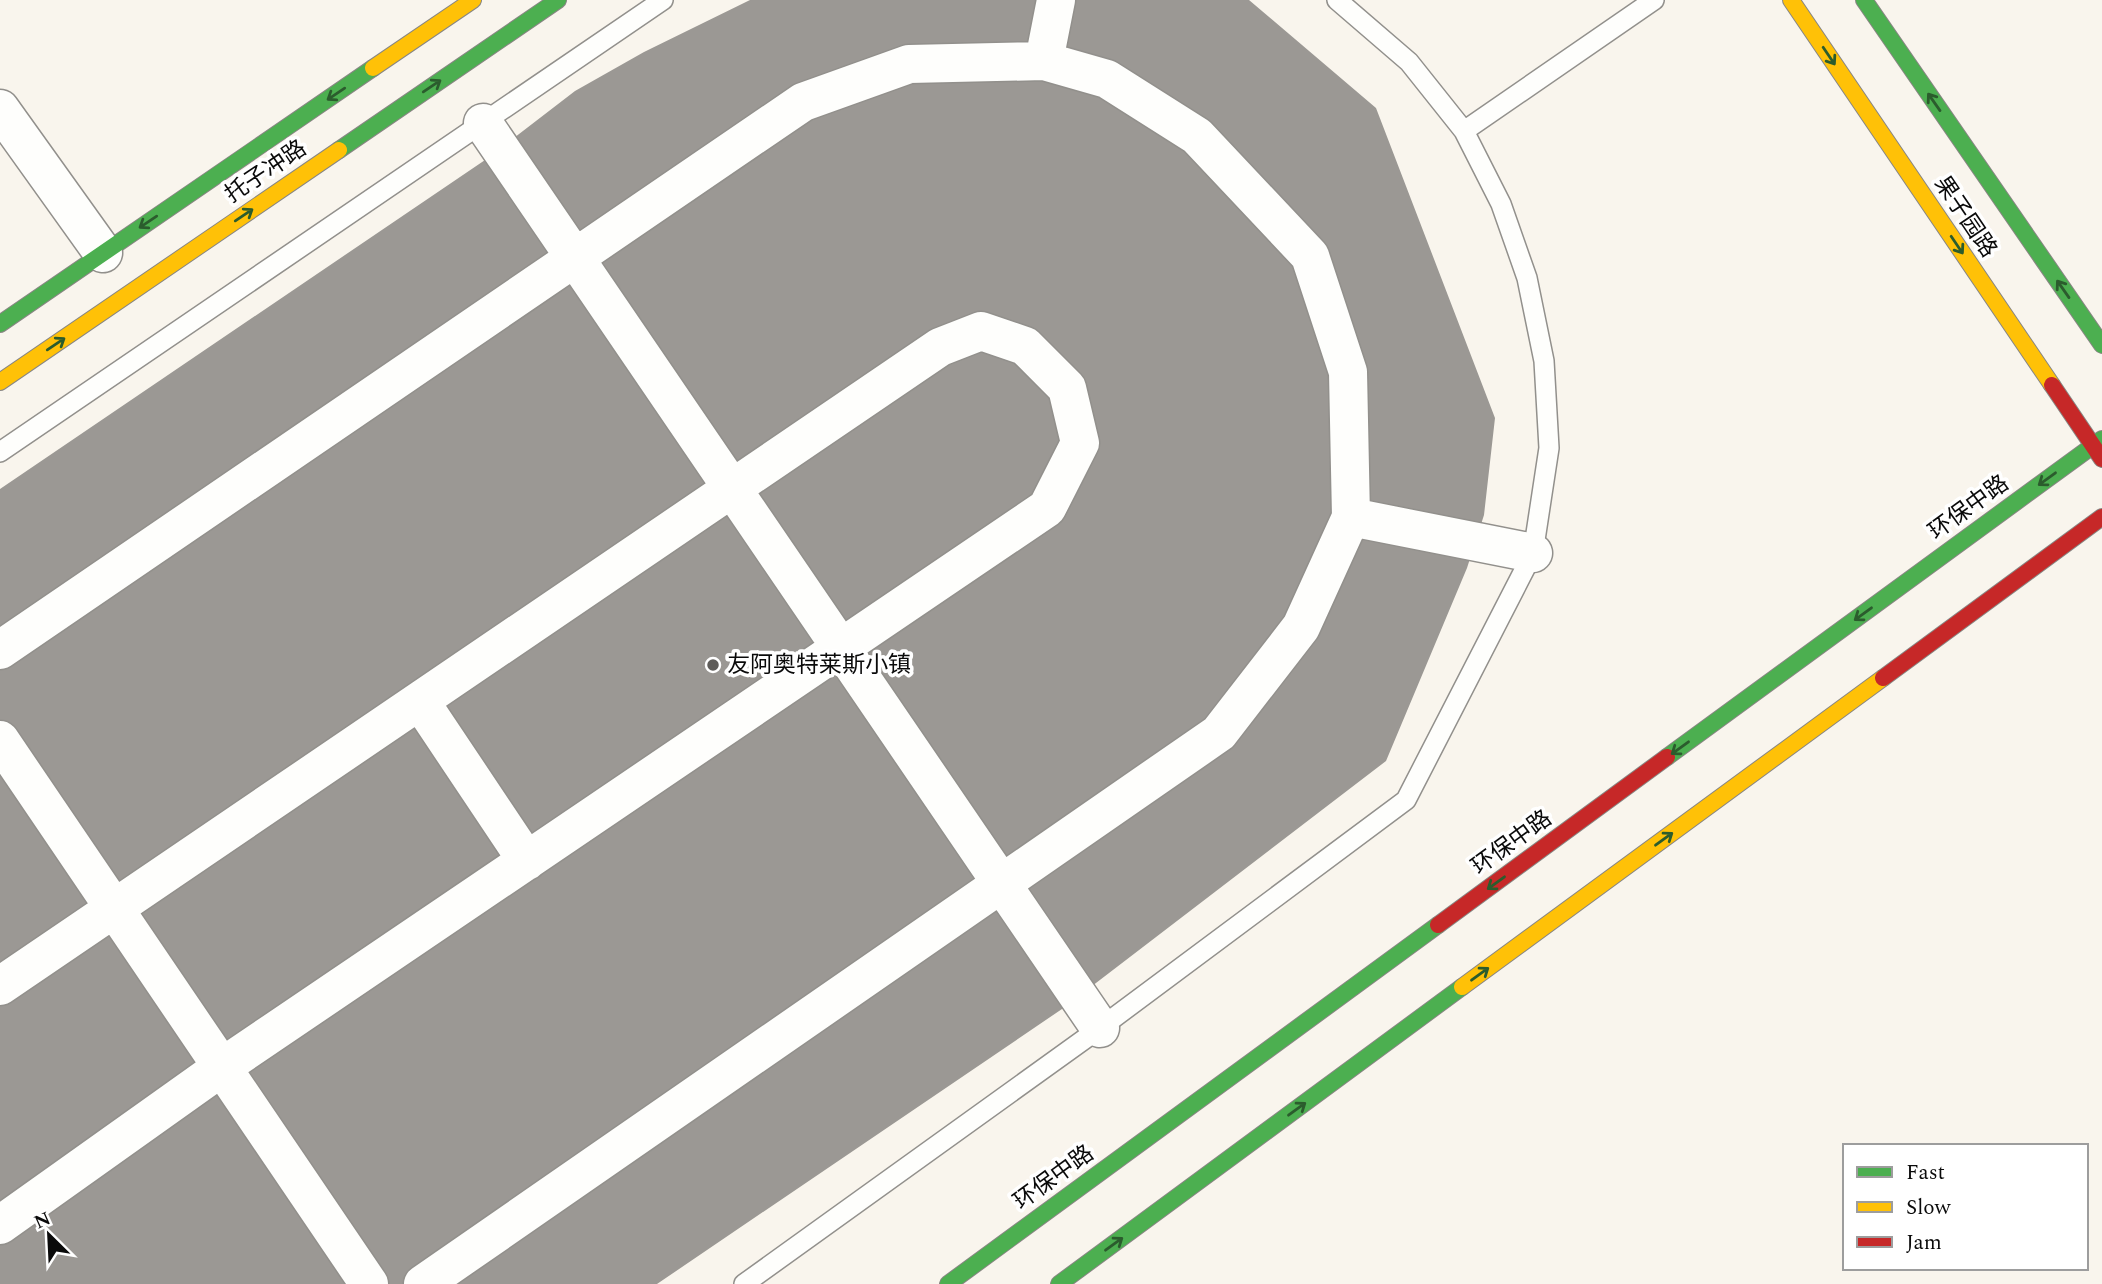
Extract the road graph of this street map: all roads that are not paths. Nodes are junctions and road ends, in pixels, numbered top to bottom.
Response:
1 (473, 0) edge
2 (558, 0) edge
3 (663, 0) edge
4 (1056, 0) edge
5 (1337, 0) edge
6 (1654, 0) edge
7 (1791, 0) edge
8 (1864, 0) edge
9 (1044, 61) junction
10 (0, 109) edge
11 (483, 123) junction
12 (1464, 131) junction
13 (103, 253) junction
14 (575, 258) junction
15 (0, 324) edge
16 (2102, 345) edge
17 (0, 382) edge
18 (2099, 448) edge
19 (0, 452) edge
20 (733, 489) junction
21 (1351, 517) junction
22 (2102, 517) edge
23 (1533, 552) junction
24 (841, 648) junction
25 (0, 650) edge
26 (420, 701) junction
27 (0, 740) edge
28 (527, 861) junction
29 (1002, 884) junction
30 (115, 910) junction
31 (0, 986) edge
32 (1100, 1028) junction
33 (222, 1067) junction
34 (0, 1225) edge
35 (369, 1284) edge
36 (423, 1284) edge
37 (744, 1284) edge
38 (948, 1284) edge
39 (1059, 1284) edge

1 -> 13 main road, 托子冲路
17 -> 2 main road, 托子冲路
3 - 11 lane
4 - 9 street
5 - 12 lane
6 - 12 lane
7 -> 18 main road, 果子园路
16 -> 8 main road, 果子园路
9 - 14 street
9 - 21 street
10 - 13 street
11 - 14 street
11 - 19 lane
12 - 23 lane
13 - 15 main road, 托子冲路
14 - 20 street
14 - 25 street
18 -> 38 main road, 环保中路
20 - 24 street
20 - 24 street
20 - 26 street
21 - 23 street
21 - 29 street
39 -> 22 main road
23 - 32 lane
24 - 28 street
24 - 29 street
26 - 28 street
26 - 30 street
27 - 30 street
28 - 33 street
29 - 32 street
29 - 36 street
30 - 31 street
30 - 33 street
32 - 37 lane
33 - 34 street
33 - 35 street

